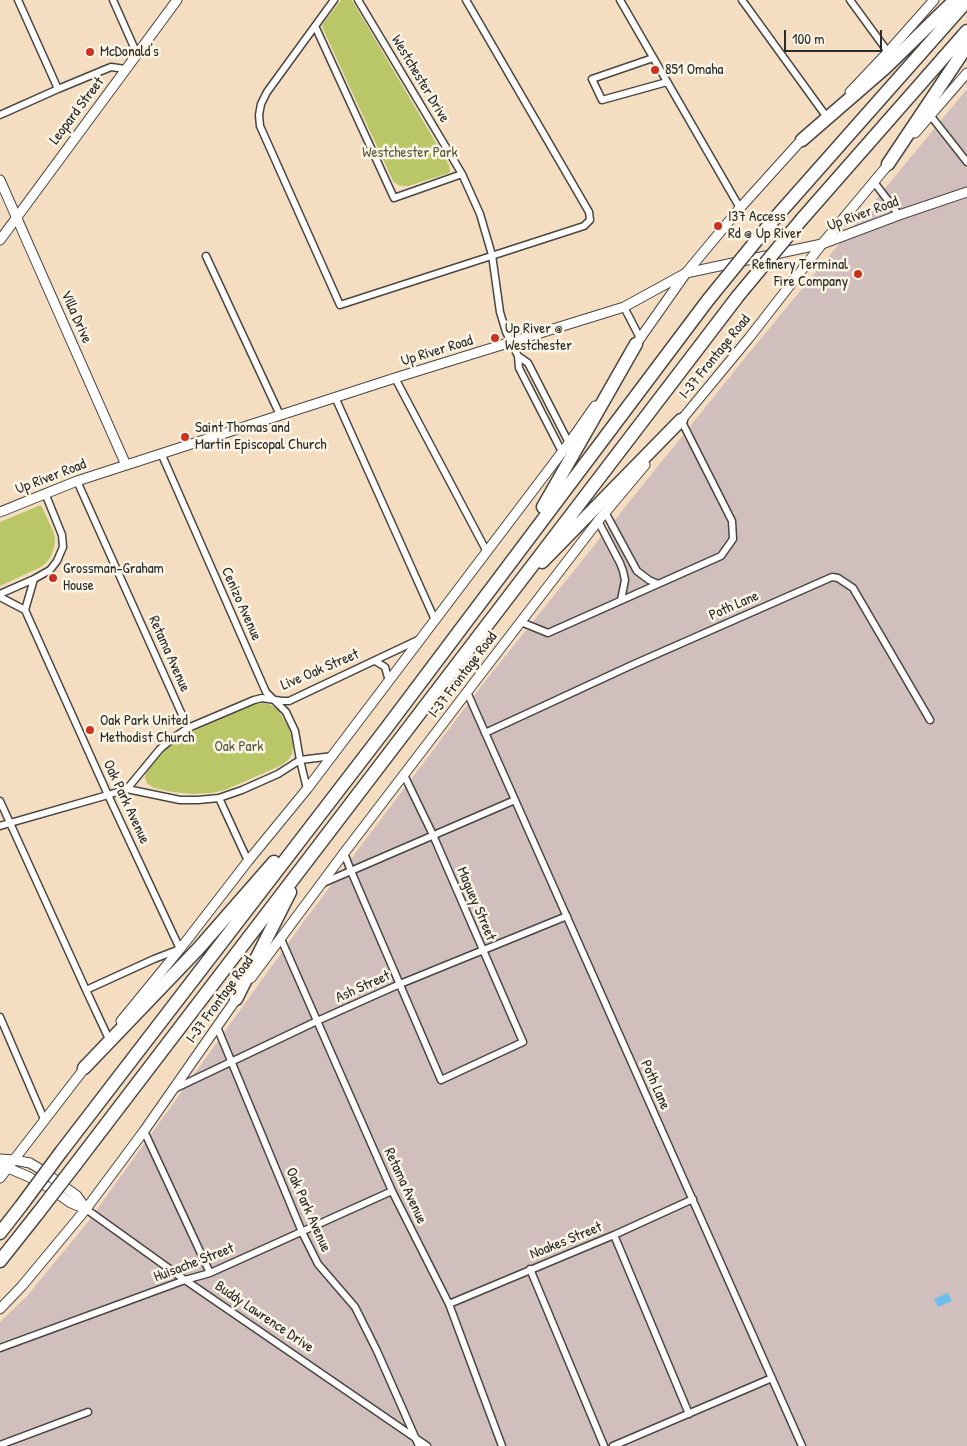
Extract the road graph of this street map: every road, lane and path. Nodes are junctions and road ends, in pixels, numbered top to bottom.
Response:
1 (18, 0) edge
2 (113, 0) edge
3 (177, 0) edge
4 (334, 0) edge
5 (358, 0) edge
6 (466, 0) edge
7 (620, 0) edge
8 (742, 0) edge
9 (850, 0) edge
10 (934, 0) edge
11 (956, 0) edge
12 (967, 1) edge
13 (314, 26) junction
14 (967, 31) edge
15 (967, 46) edge
16 (888, 52) junction
17 (137, 54) junction
18 (653, 58) junction
19 (126, 69) junction
20 (967, 72) edge
21 (667, 82) junction
22 (58, 88) junction
23 (0, 115) edge
24 (930, 115) junction
25 (826, 116) junction
26 (802, 140) junction
27 (967, 162) edge
28 (888, 164) junction
29 (462, 174) junction
30 (0, 180) edge
31 (874, 182) junction
32 (967, 192) edge
33 (740, 208) junction
34 (899, 215) junction
35 (17, 216) junction
36 (0, 240) edge
37 (822, 244) junction
38 (492, 255) junction
39 (206, 256) dead end
40 (686, 273) junction
41 (624, 307) junction
42 (638, 341) junction
43 (511, 342) junction
44 (518, 356) junction
45 (395, 378) junction
46 (335, 397) junction
47 (280, 415) junction
48 (681, 420) junction
49 (569, 443) junction
50 (562, 452) junction
51 (161, 453) junction
52 (126, 465) junction
53 (77, 481) junction
54 (45, 494) junction
55 (0, 512) edge
56 (606, 512) junction
57 (598, 521) junction
58 (487, 552) junction
59 (518, 552) junction
60 (629, 558) junction
61 (620, 563) junction
62 (34, 579) junction
63 (519, 582) junction
64 (658, 584) junction
65 (0, 595) edge
66 (621, 600) junction
67 (25, 610) junction
68 (435, 620) junction
69 (521, 622) junction
70 (420, 639) junction
71 (374, 660) junction
72 (389, 680) junction
73 (467, 692) junction
74 (274, 700) junction
75 (930, 720) dead end
76 (188, 728) junction
77 (485, 733) junction
78 (333, 756) junction
79 (300, 760) junction
80 (404, 776) junction
81 (344, 784) junction
82 (127, 789) junction
83 (308, 789) junction
84 (108, 795) junction
85 (219, 798) junction
86 (515, 800) junction
87 (0, 801) edge
88 (10, 822) junction
89 (0, 826) edge
90 (433, 835) junction
91 (344, 852) junction
92 (306, 860) junction
93 (248, 861) junction
94 (351, 871) junction
95 (323, 883) junction
96 (567, 916) junction
97 (281, 939) junction
98 (180, 949) junction
99 (482, 950) junction
100 (154, 959) junction
101 (164, 970) junction
102 (400, 984) junction
103 (86, 990) junction
104 (236, 999) junction
105 (0, 1017) edge
106 (317, 1021) junction
107 (217, 1027) junction
108 (108, 1037) junction
109 (231, 1061) junction
110 (84, 1068) junction
111 (173, 1089) junction
112 (44, 1119) junction
113 (144, 1132) junction
114 (0, 1159) edge
115 (14, 1160) junction
116 (4, 1168) edge
117 (0, 1178) edge
118 (392, 1190) junction
119 (693, 1199) junction
120 (86, 1209) junction
121 (302, 1232) junction
122 (0, 1233) edge
123 (614, 1235) junction
124 (0, 1261) edge
125 (530, 1269) junction
126 (210, 1273) junction
127 (185, 1280) junction
128 (449, 1304) junction
129 (0, 1310) edge
130 (0, 1348) edge
131 (772, 1378) junction
132 (88, 1412) dead end
133 (689, 1414) junction
134 (416, 1438) junction
135 (0, 1445) edge
136 (420, 1446) edge
137 (427, 1446) edge
138 (502, 1446) edge
139 (604, 1446) edge
140 (613, 1446) edge
141 (802, 1446) edge

1 - 22 street
2 - 17 street
3 - 17 main road, Leopard Street
4 - 13 street
5 - 29 street, Westchester Drive
6 - 38 street
7 - 18 street
8 - 25 street
9 - 16 street
10 - 16 main road
11 - 26 highway
12 - 59 highway, bridge
13 - 29 street
13 - 38 street
14 - 63 highway, bridge
15 - 28 highway
16 - 25 main road
17 - 19 main road, Leopard Street
18 - 21 street
18 - 21 street
19 - 22 street
19 - 35 main road, Leopard Street
20 - 24 main road, I-37 Frontage Road
21 - 33 street
22 - 23 street
24 - 27 street
24 - 28 main road, I-37 Frontage Road
25 - 26 main road
26 - 33 main road
28 - 31 main road, I-37 Frontage Road
29 - 38 street, Westchester Drive
30 - 35 main road, Villa Drive
31 - 34 street
31 - 37 main road, I-37 Frontage Road
32 - 34 main road, Up River Road
33 - 40 main road
34 - 37 main road, Up River Road
35 - 36 main road, Leopard Street
35 - 52 main road, Villa Drive
37 - 40 main road, Up River Road
37 - 48 main road, I-37 Frontage Road
38 - 43 street, Westchester Drive
39 - 47 street
40 - 41 main road, Up River Road
40 - 42 main road
41 - 42 street
41 - 43 main road, Up River Road
42 - 49 main road
42 - 59 highway
43 - 44 street, Westchester Drive
43 - 45 main road, Up River Road
44 - 49 street
44 - 50 street
45 - 46 main road, Up River Road
45 - 58 street
46 - 47 main road, Up River Road
46 - 68 street
47 - 51 main road, Up River Road
48 - 56 main road, I-37 Frontage Road
48 - 63 highway
48 - 64 street
49 - 50 main road
50 - 58 main road
51 - 52 main road, Up River Road
51 - 74 street, Cenizo Avenue
52 - 53 main road, Up River Road
53 - 54 main road, Up River Road
53 - 76 street, Retama Avenue
54 - 55 main road, Up River Road
54 - 62 street
56 - 57 main road, I-37 Frontage Road
56 - 60 street
57 - 61 street
57 - 69 main road, I-37 Frontage Road
58 - 68 main road
59 - 81 highway
60 - 61 street
60 - 64 street
61 - 66 street
62 - 65 street
62 - 67 street
63 - 92 highway
64 - 66 street
65 - 67 street
66 - 69 street
67 - 84 street, Oak Park Avenue
68 - 70 main road
69 - 73 main road, I-37 Frontage Road
70 - 71 street, Live Oak Street
70 - 72 main road
71 - 72 street, Live Oak Street
71 - 74 street, Live Oak Street
72 - 78 main road
73 - 77 street, Poth Lane
73 - 80 main road, I-37 Frontage Road
74 - 76 street, Live Oak Street
74 - 79 street, Cenizo Avenue
75 - 77 street, Poth Lane
76 - 82 street, Live Oak Street
77 - 86 street, Poth Lane
78 - 79 street
78 - 83 main road
79 - 83 street, Cenizo Avenue
79 - 85 street
80 - 90 street, Maguey Street
80 - 91 main road, I-37 Frontage Road
81 - 110 highway
81 - 122 highway, bridge
82 - 84 street
82 - 85 street
83 - 93 main road
84 - 88 street
84 - 98 street, Oak Park Avenue
85 - 93 street
86 - 90 street
86 - 96 street, Poth Lane
87 - 88 street
88 - 89 street
88 - 103 street
90 - 94 street
90 - 99 street, Maguey Street
91 - 94 street
91 - 95 main road, I-37 Frontage Road
92 - 104 highway
92 - 124 highway, bridge
93 - 98 main road
94 - 95 street
94 - 102 street
95 - 97 main road, I-37 Frontage Road
96 - 99 street, Ash Street
96 - 119 street, Poth Lane
97 - 104 main road, I-37 Frontage Road
97 - 106 street, Retama Avenue
98 - 100 street
98 - 101 main road
99 - 102 street, Ash Street
99 - 102 street, Maguey Street
100 - 101 street
100 - 103 street
101 - 108 main road
102 - 106 street, Ash Street
103 - 108 street
104 - 107 main road, I-37 Frontage Road
105 - 112 street
106 - 109 street, Ash Street
106 - 118 street, Retama Avenue
107 - 109 street, Oak Park Avenue
107 - 111 main road, I-37 Frontage Road
108 - 110 main road
109 - 111 street, Ash Street
109 - 121 street, Oak Park Avenue
110 - 112 main road
111 - 113 main road, I-37 Frontage Road
112 - 115 main road
113 - 120 main road, I-37 Frontage Road
113 - 126 street
114 - 115 main road, Buddy Lawrence Drive
115 - 116 main road
115 - 120 main road, Buddy Lawrence Drive
116 - 117 main road
116 - 120 main road, Buddy Lawrence Drive
118 - 121 street, Huisache Street
118 - 128 street, Retama Avenue
119 - 123 street, Noakes Street
119 - 131 street, Poth Lane
120 - 127 street, Buddy Lawrence Drive
120 - 129 main road, I-37 Frontage Road
121 - 126 street, Huisache Street
121 - 134 street, Oak Park Avenue
123 - 125 street, Noakes Street
123 - 133 street
125 - 128 street, Noakes Street
125 - 139 street
126 - 127 street, Huisache Street
127 - 130 street, Huisache Street
127 - 134 street, Buddy Lawrence Drive
128 - 138 street, Retama Avenue
131 - 133 street
131 - 141 street, Poth Lane
132 - 135 street
133 - 140 street
134 - 136 street, Oak Park Avenue
134 - 137 street, Buddy Lawrence Drive

